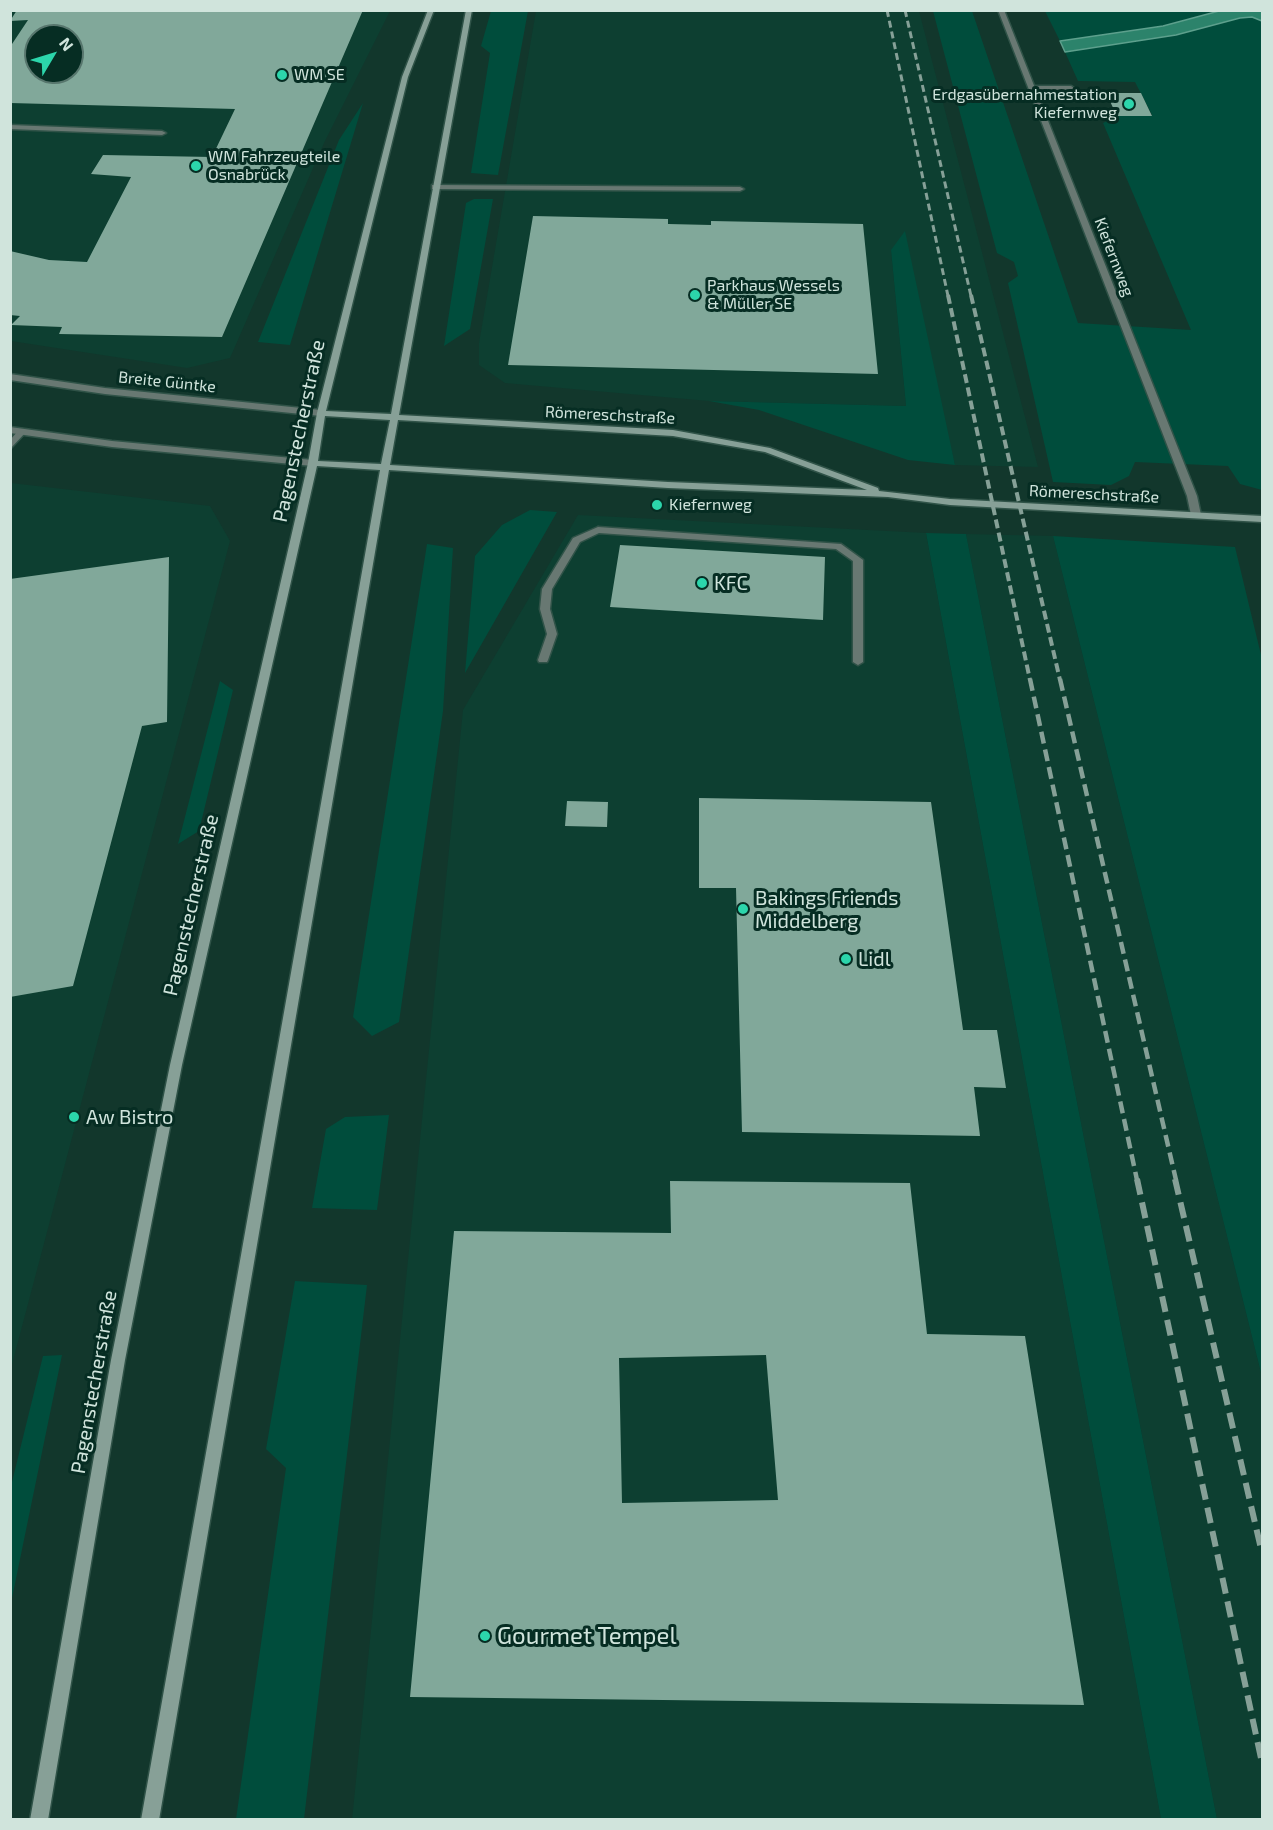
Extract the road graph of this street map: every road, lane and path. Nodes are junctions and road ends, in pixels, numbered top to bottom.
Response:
1 (431, 10) edge
2 (469, 10) edge
3 (1001, 10) edge
4 (1032, 88) junction
5 (1071, 88) dead end
6 (10, 127) edge
7 (162, 133) dead end
8 (435, 187) junction
9 (740, 189) dead end
10 (10, 377) edge
11 (321, 413) junction
12 (395, 419) junction
13 (10, 430) edge
14 (22, 432) junction
15 (10, 446) edge
16 (313, 463) junction
17 (385, 468) junction
18 (888, 494) junction
19 (1196, 514) junction
20 (1263, 519) edge
21 (543, 660) dead end
22 (858, 662) dead end
23 (39, 1820) edge
24 (150, 1820) edge

1 - 11 main road, Pagenstecherstraße
2 - 8 main road
3 - 4 street, Kiefernweg
4 - 5 street
4 - 19 street, Kiefernweg
6 - 7 street
8 - 9 street
8 - 12 main road
10 - 11 street, Breite Güntke
11 - 12 main road, Römereschstraße
11 - 16 main road, Pagenstecherstraße
12 - 17 main road
12 - 18 main road, Römereschstraße
13 - 14 street
14 - 15 street
14 - 16 street
16 - 17 main road, Römereschstraße
16 - 23 main road, Pagenstecherstraße
17 - 18 main road, Römereschstraße
17 - 24 main road
18 - 19 main road, Römereschstraße
19 - 20 main road, Römereschstraße
21 - 22 street

